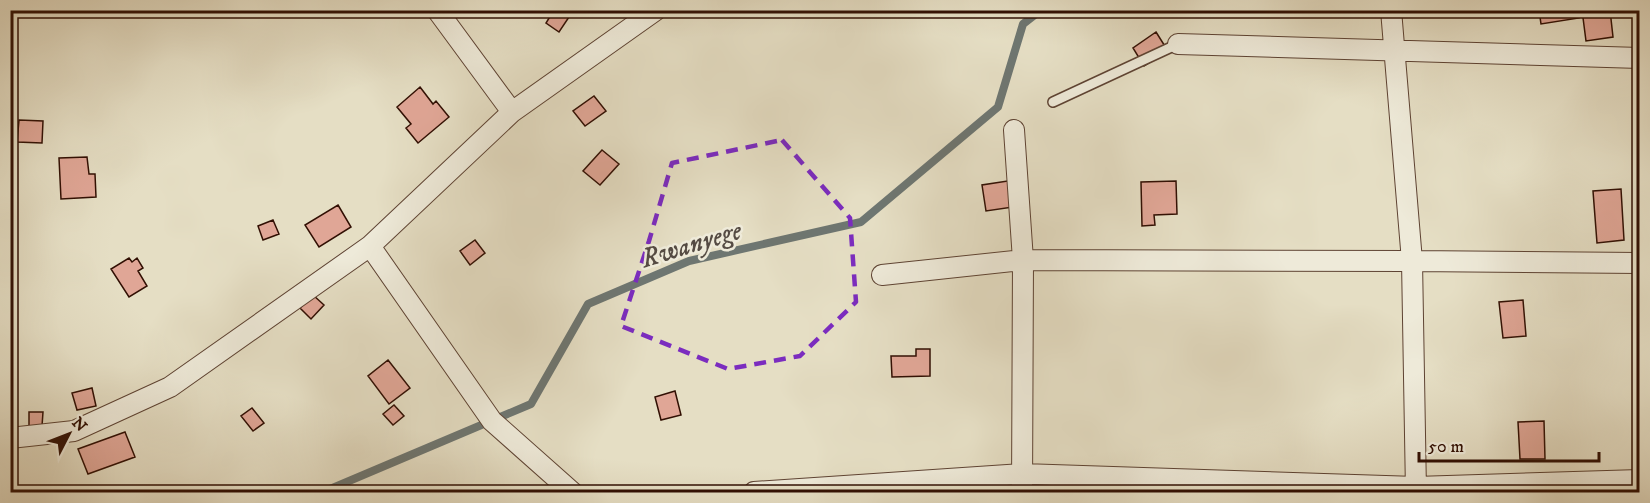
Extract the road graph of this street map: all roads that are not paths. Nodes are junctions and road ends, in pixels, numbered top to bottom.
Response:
1 (437, 10) edge
2 (656, 10) edge
3 (1391, 10) edge
4 (1178, 44) joint
5 (1394, 51) junction
6 (1640, 58) edge
7 (1053, 102) dead end
8 (512, 112) junction
9 (1014, 130) dead end
10 (370, 246) junction
11 (1023, 260) junction
12 (1412, 261) junction
13 (1640, 263) edge
14 (882, 275) dead end
15 (10, 438) edge
16 (1640, 480) edge
17 (1022, 483) edge
18 (1416, 490) edge
19 (572, 492) edge
20 (754, 492) edge

1 - 8 street
2 - 8 street
3 - 5 street
4 - 5 street
4 - 7 lane
5 - 6 street
5 - 12 street
8 - 10 street
9 - 11 street
10 - 15 street
10 - 19 street
11 - 12 street
11 - 14 street
11 - 17 street
12 - 13 street
12 - 18 street
16 - 18 street
17 - 18 street
17 - 20 street

